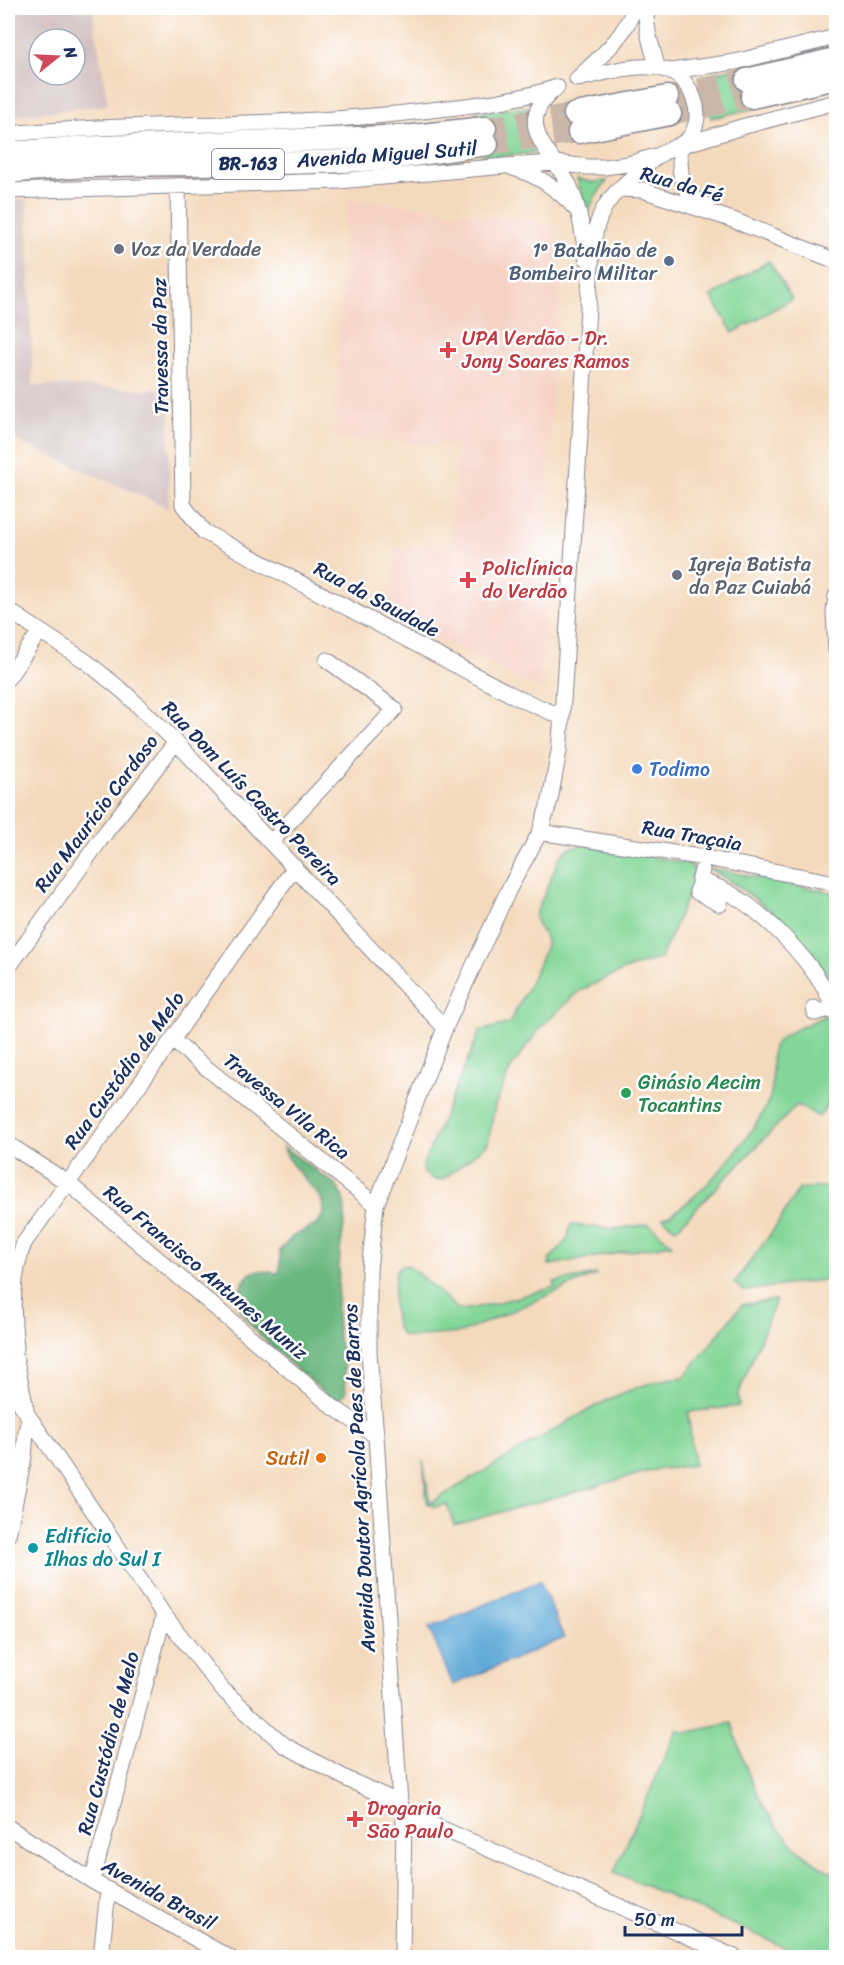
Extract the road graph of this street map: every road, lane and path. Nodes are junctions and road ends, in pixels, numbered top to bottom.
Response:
1 (634, 8) edge
2 (646, 8) edge
3 (837, 37) edge
4 (837, 59) edge
5 (664, 69) junction
6 (837, 78) edge
7 (578, 79) junction
8 (556, 87) junction
9 (837, 102) edge
10 (668, 105) tunnel mouth
11 (577, 123) tunnel mouth
12 (8, 134) edge
13 (680, 147) junction
14 (8, 153) edge
15 (660, 154) junction
16 (556, 163) junction
17 (505, 166) junction
18 (8, 172) edge
19 (178, 186) junction
20 (620, 189) junction
21 (8, 191) edge
22 (579, 212) junction
23 (733, 220) junction
24 (837, 261) edge
25 (590, 277) junction
26 (183, 505) joint
27 (837, 596) edge
28 (8, 610) edge
29 (40, 631) junction
30 (837, 650) edge
31 (327, 660) dead end
32 (8, 678) edge
33 (562, 717) junction
34 (176, 742) junction
35 (540, 832) junction
36 (271, 842) junction
37 (705, 858) junction
38 (295, 867) junction
39 (699, 880) junction
40 (837, 883) edge
41 (720, 904) dead end
42 (8, 968) edge
43 (814, 1008) dead end
44 (835, 1012) edge
45 (446, 1028) junction
46 (172, 1040) junction
47 (8, 1144) edge
48 (68, 1183) junction
49 (376, 1206) junction
50 (10, 1314) edge
51 (12, 1354) edge
52 (8, 1386) edge
53 (28, 1414) junction
54 (376, 1436) junction
55 (44, 1439) junction
56 (24, 1457) junction
57 (8, 1535) edge
58 (164, 1615) junction
59 (402, 1808) junction
60 (8, 1827) edge
61 (92, 1881) junction
62 (108, 1890) junction
63 (101, 1958) edge
64 (230, 1958) edge
65 (402, 1958) edge
66 (737, 1958) edge

1 - 7 street
2 - 5 street
3 - 5 street
4 - 6 highway
5 - 7 street
5 - 13 street
7 - 8 street
8 - 12 street, Avenida Miguel Sutil
8 - 16 street, Avenida Doutor Agrícola Paes de Barros
9 - 13 street
10 - 11 highway
13 - 15 street, Avenida Doutor Agrícola Paes de Barros
13 - 23 street, Rua da Fé
14 - 18 highway, BR-163
15 - 16 street, Avenida Miguel Sutil
15 - 20 street, Avenida Doutor Agrícola Paes de Barros
16 - 17 street, Avenida Miguel Sutil
16 - 22 street, Avenida Doutor Agrícola Paes de Barros
17 - 19 street, Avenida Miguel Sutil
17 - 22 street
19 - 21 street, Avenida Miguel Sutil
19 - 26 street, Travessa da Paz
20 - 23 street, Rua da Fé
20 - 25 street, Avenida Doutor Agrícola Paes de Barros
22 - 25 street, Avenida Doutor Agrícola Paes de Barros
23 - 24 street, Rua da Fé
25 - 33 street, Avenida Doutor Agrícola Paes de Barros
26 - 33 street, Rua da Saudade
27 - 30 street
28 - 29 street, Rua Dom Luís Castro Pereira
29 - 32 street
29 - 34 street, Rua Dom Luís Castro Pereira
31 - 36 street
33 - 35 street, Avenida Doutor Agrícola Paes de Barros
34 - 36 street, Rua Dom Luís Castro Pereira
34 - 42 street, Rua Maurício Cardoso
35 - 37 street, Rua Traçaia
35 - 45 street, Avenida Doutor Agrícola Paes de Barros
36 - 38 street, Rua Dom Luís Castro Pereira
37 - 39 street
37 - 40 street, Rua Traçaia
38 - 45 street, Rua Dom Luís Castro Pereira
38 - 46 street, Rua Custódio de Melo
39 - 41 street
39 - 44 street
43 - 44 street
45 - 49 street, Avenida Doutor Agrícola Paes de Barros
46 - 48 street, Rua Custódio de Melo
46 - 49 street, Travessa Vila Rica
47 - 48 street, Rua Francisco Antunes Muniz
48 - 50 street, Rua Custódio de Melo
48 - 54 street, Rua Francisco Antunes Muniz
49 - 54 street, Avenida Doutor Agrícola Paes de Barros
50 - 51 street, Rua Custódio de Melo
51 - 53 street, Rua Custódio de Melo
52 - 53 street
53 - 55 street
53 - 56 street
54 - 59 street, Avenida Doutor Agrícola Paes de Barros
55 - 56 street
55 - 58 street
56 - 57 street
58 - 59 street
58 - 61 street, Rua Custódio de Melo
59 - 65 street, Avenida Doutor Agrícola Paes de Barros
59 - 66 street
60 - 61 street, Avenida Brasil
61 - 62 street, Avenida Brasil
62 - 63 street
62 - 64 street, Avenida Brasil

